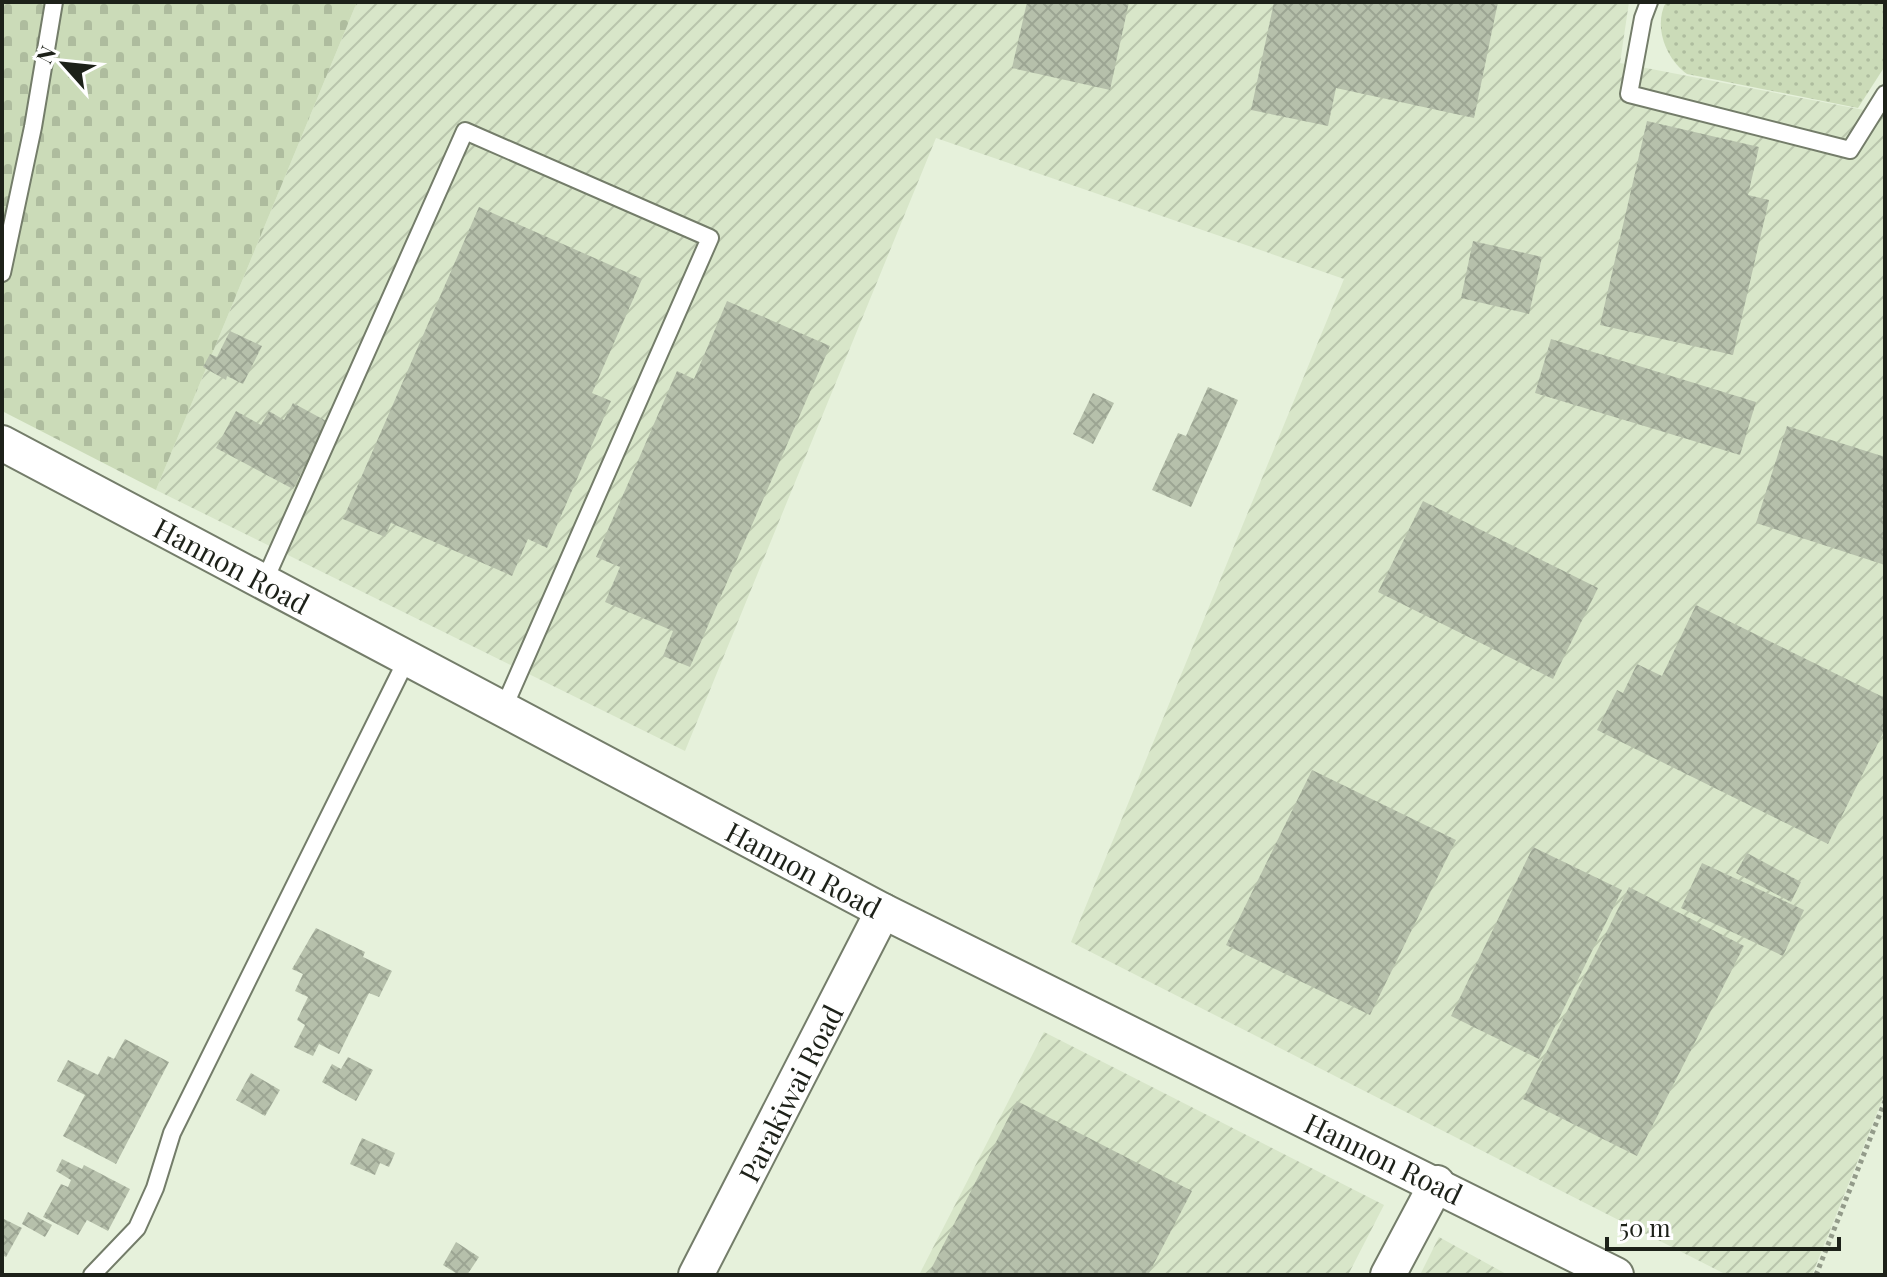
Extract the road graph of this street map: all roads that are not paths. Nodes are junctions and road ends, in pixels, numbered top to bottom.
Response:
1 (54, 2) edge
2 (1649, 2) edge
3 (1885, 94) edge
4 (2, 273) edge
5 (2, 443) edge
6 (264, 582) junction
7 (407, 659) junction
8 (504, 707) junction
9 (883, 911) junction
10 (1437, 1183) junction
11 (92, 1275) edge
12 (696, 1275) edge
13 (1388, 1275) edge
14 (1616, 1275) edge

1 - 4 lane
2 - 3 lane
5 - 6 street, Hannon Road
6 - 7 street, Hannon Road
6 - 8 lane
7 - 8 street, Hannon Road
7 - 11 lane
8 - 9 street, Hannon Road
9 - 10 street, Hannon Road
9 - 12 street, Parakiwai Road
10 - 13 street
10 - 14 street, Hannon Road

